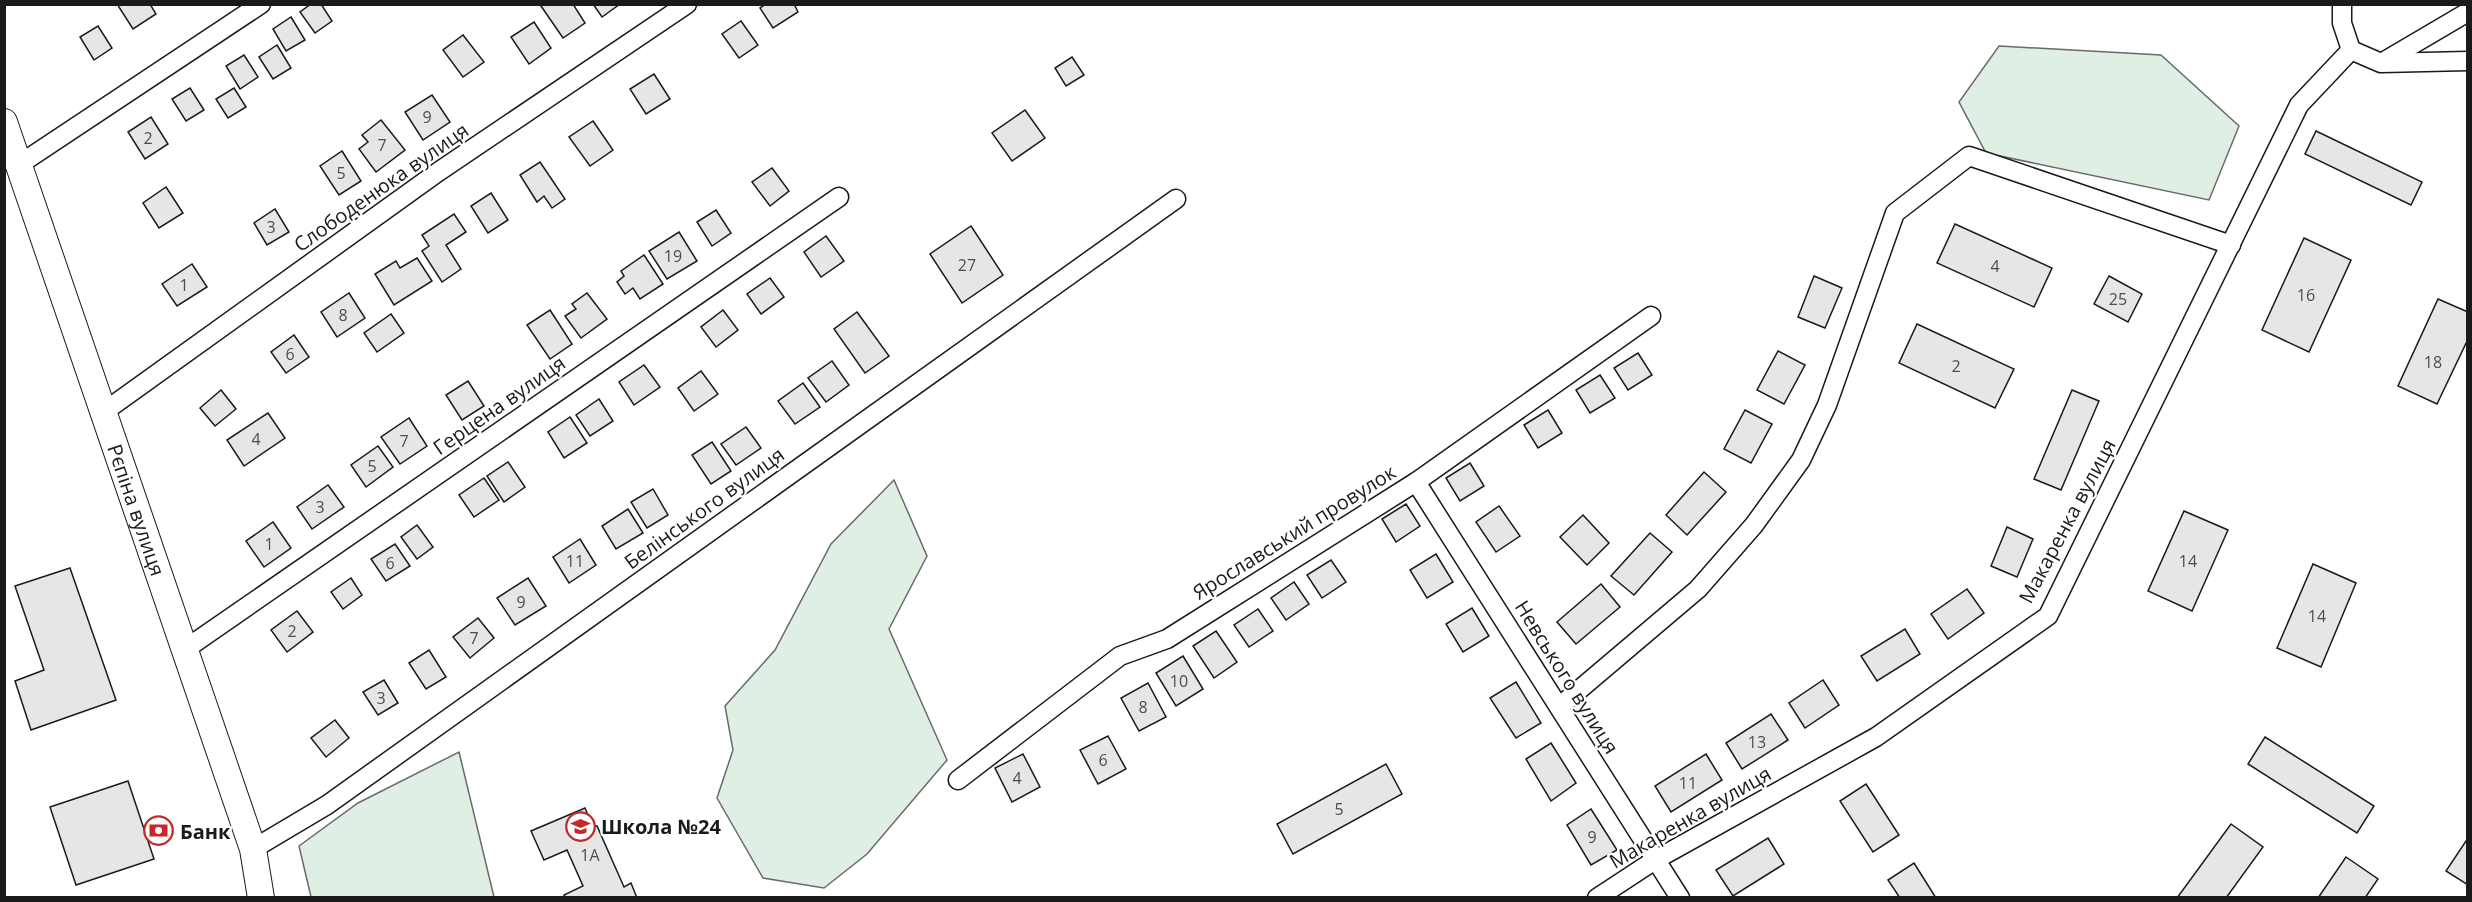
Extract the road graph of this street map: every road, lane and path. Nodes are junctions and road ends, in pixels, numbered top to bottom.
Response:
1 (261, 4) edge
2 (687, 4) edge
3 (2342, 4) edge
4 (2468, 12) edge
5 (2351, 50) junction
6 (2468, 61) edge
7 (2381, 63) junction
8 (4, 122) edge
9 (20, 164) junction
10 (839, 197) dead end
11 (1176, 199) dead end
12 (2231, 245) junction
13 (1651, 316) dead end
14 (105, 411) junction
15 (1416, 482) junction
16 (184, 650) junction
17 (1560, 706) junction
18 (958, 780) dead end
19 (254, 849) junction
20 (1655, 860) junction
21 (261, 897) edge
22 (1597, 897) edge
23 (1680, 897) edge

1 - 9 street
2 - 14 street, Слободенюка вулиця
3 - 5 street
4 - 7 street
5 - 7 street
5 - 12 street, Макаренка вулиця
6 - 7 street
8 - 9 street, Рєпіна вулиця
9 - 14 street, Рєпіна вулиця
10 - 16 street, Герцена вулиця
11 - 19 street, Белінського вулиця
12 - 17 street
12 - 20 street, Макаренка вулиця
13 - 15 street, Ярославський провулок
14 - 16 street, Рєпіна вулиця
15 - 17 street, Невського вулиця
15 - 18 street, Ярославський провулок
16 - 19 street, Рєпіна вулиця
17 - 20 street, Невського вулиця
19 - 21 street, Рєпіна вулиця
20 - 22 street, Макаренка вулиця
20 - 23 street, Невського вулиця

